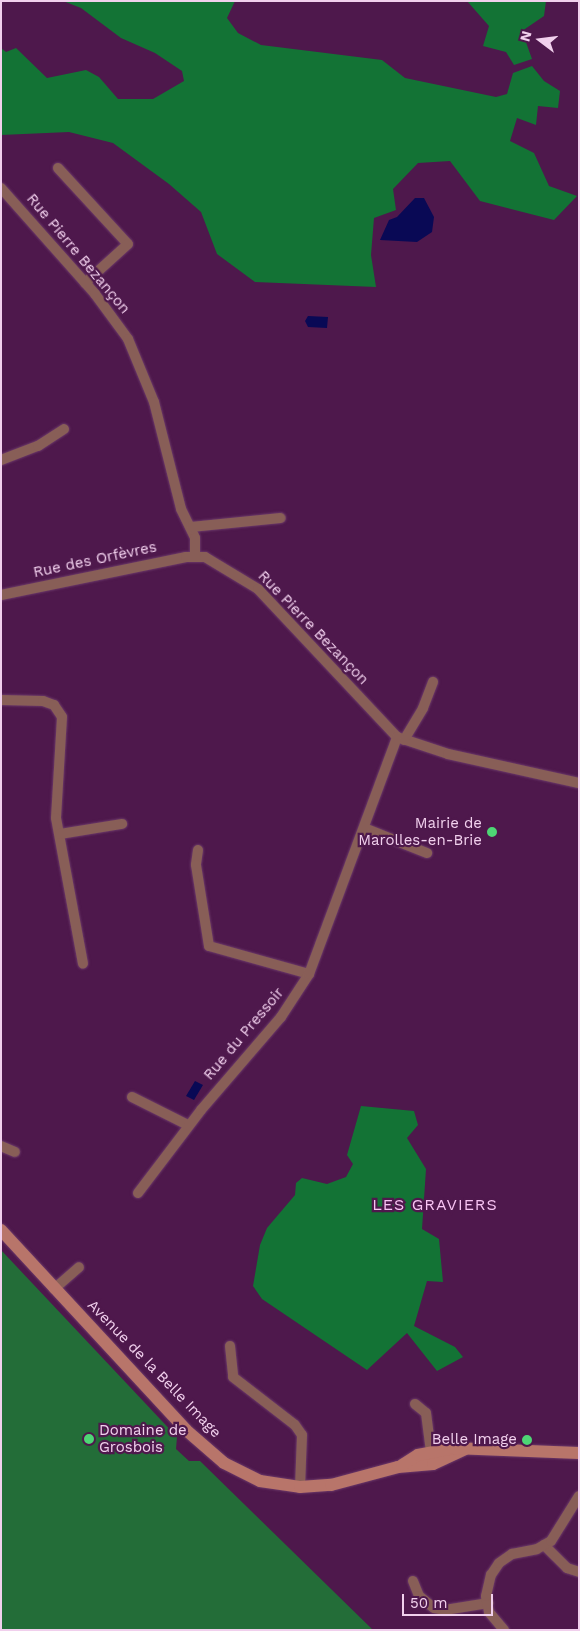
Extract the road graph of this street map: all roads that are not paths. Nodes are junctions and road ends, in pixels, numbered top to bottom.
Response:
1 (58, 168) dead end
2 (1, 188) edge
3 (85, 283) junction
4 (64, 429) dead end
5 (1, 460) edge
6 (281, 518) dead end
7 (191, 527) junction
8 (195, 556) junction
9 (1, 595) edge
10 (433, 682) dead end
11 (1, 700) edge
12 (401, 739) junction
13 (579, 783) edge
14 (122, 824) dead end
15 (364, 828) junction
16 (60, 834) junction
17 (198, 850) dead end
18 (427, 853) dead end
19 (83, 964) dead end
20 (309, 974) junction
21 (132, 1097) dead end
22 (188, 1126) junction
23 (1, 1146) edge
24 (15, 1152) dead end
25 (138, 1193) dead end
26 (1, 1230) edge
27 (79, 1266) dead end
28 (54, 1289) junction
29 (230, 1346) dead end
30 (414, 1404) dead end
31 (576, 1454) edge
32 (432, 1458) junction
33 (300, 1487) junction
34 (579, 1496) edge
35 (544, 1545) junction
36 (579, 1572) edge
37 (413, 1581) dead end
38 (488, 1604) junction
39 (504, 1630) edge

1 - 3 street
2 - 3 street, Rue Pierre Bezançon
3 - 7 street, Rue Pierre Bezançon
4 - 5 street
6 - 7 street
7 - 8 street, Rue Pierre Bezançon
8 - 9 street, Rue des Orfèvres
8 - 12 street, Rue Pierre Bezançon
10 - 12 street, Rue du Pressoir
11 - 16 street
12 - 13 street, Rue Pierre Bezançon
12 - 15 street, Rue du Pressoir
14 - 16 street
15 - 18 street
15 - 20 street, Rue du Pressoir
16 - 19 street
17 - 20 street
20 - 22 street, Rue du Pressoir
21 - 22 street
22 - 25 street, Rue du Pressoir
23 - 24 street
26 - 28 street, Avenue de la Belle Image
27 - 28 street
28 - 33 street, Avenue de la Belle Image
29 - 33 street
30 - 32 street
31 - 32 street, Avenue de la Belle Image
32 - 33 street, Avenue de la Belle Image
34 - 35 street
35 - 36 street
35 - 38 street
37 - 38 street
38 - 39 street

